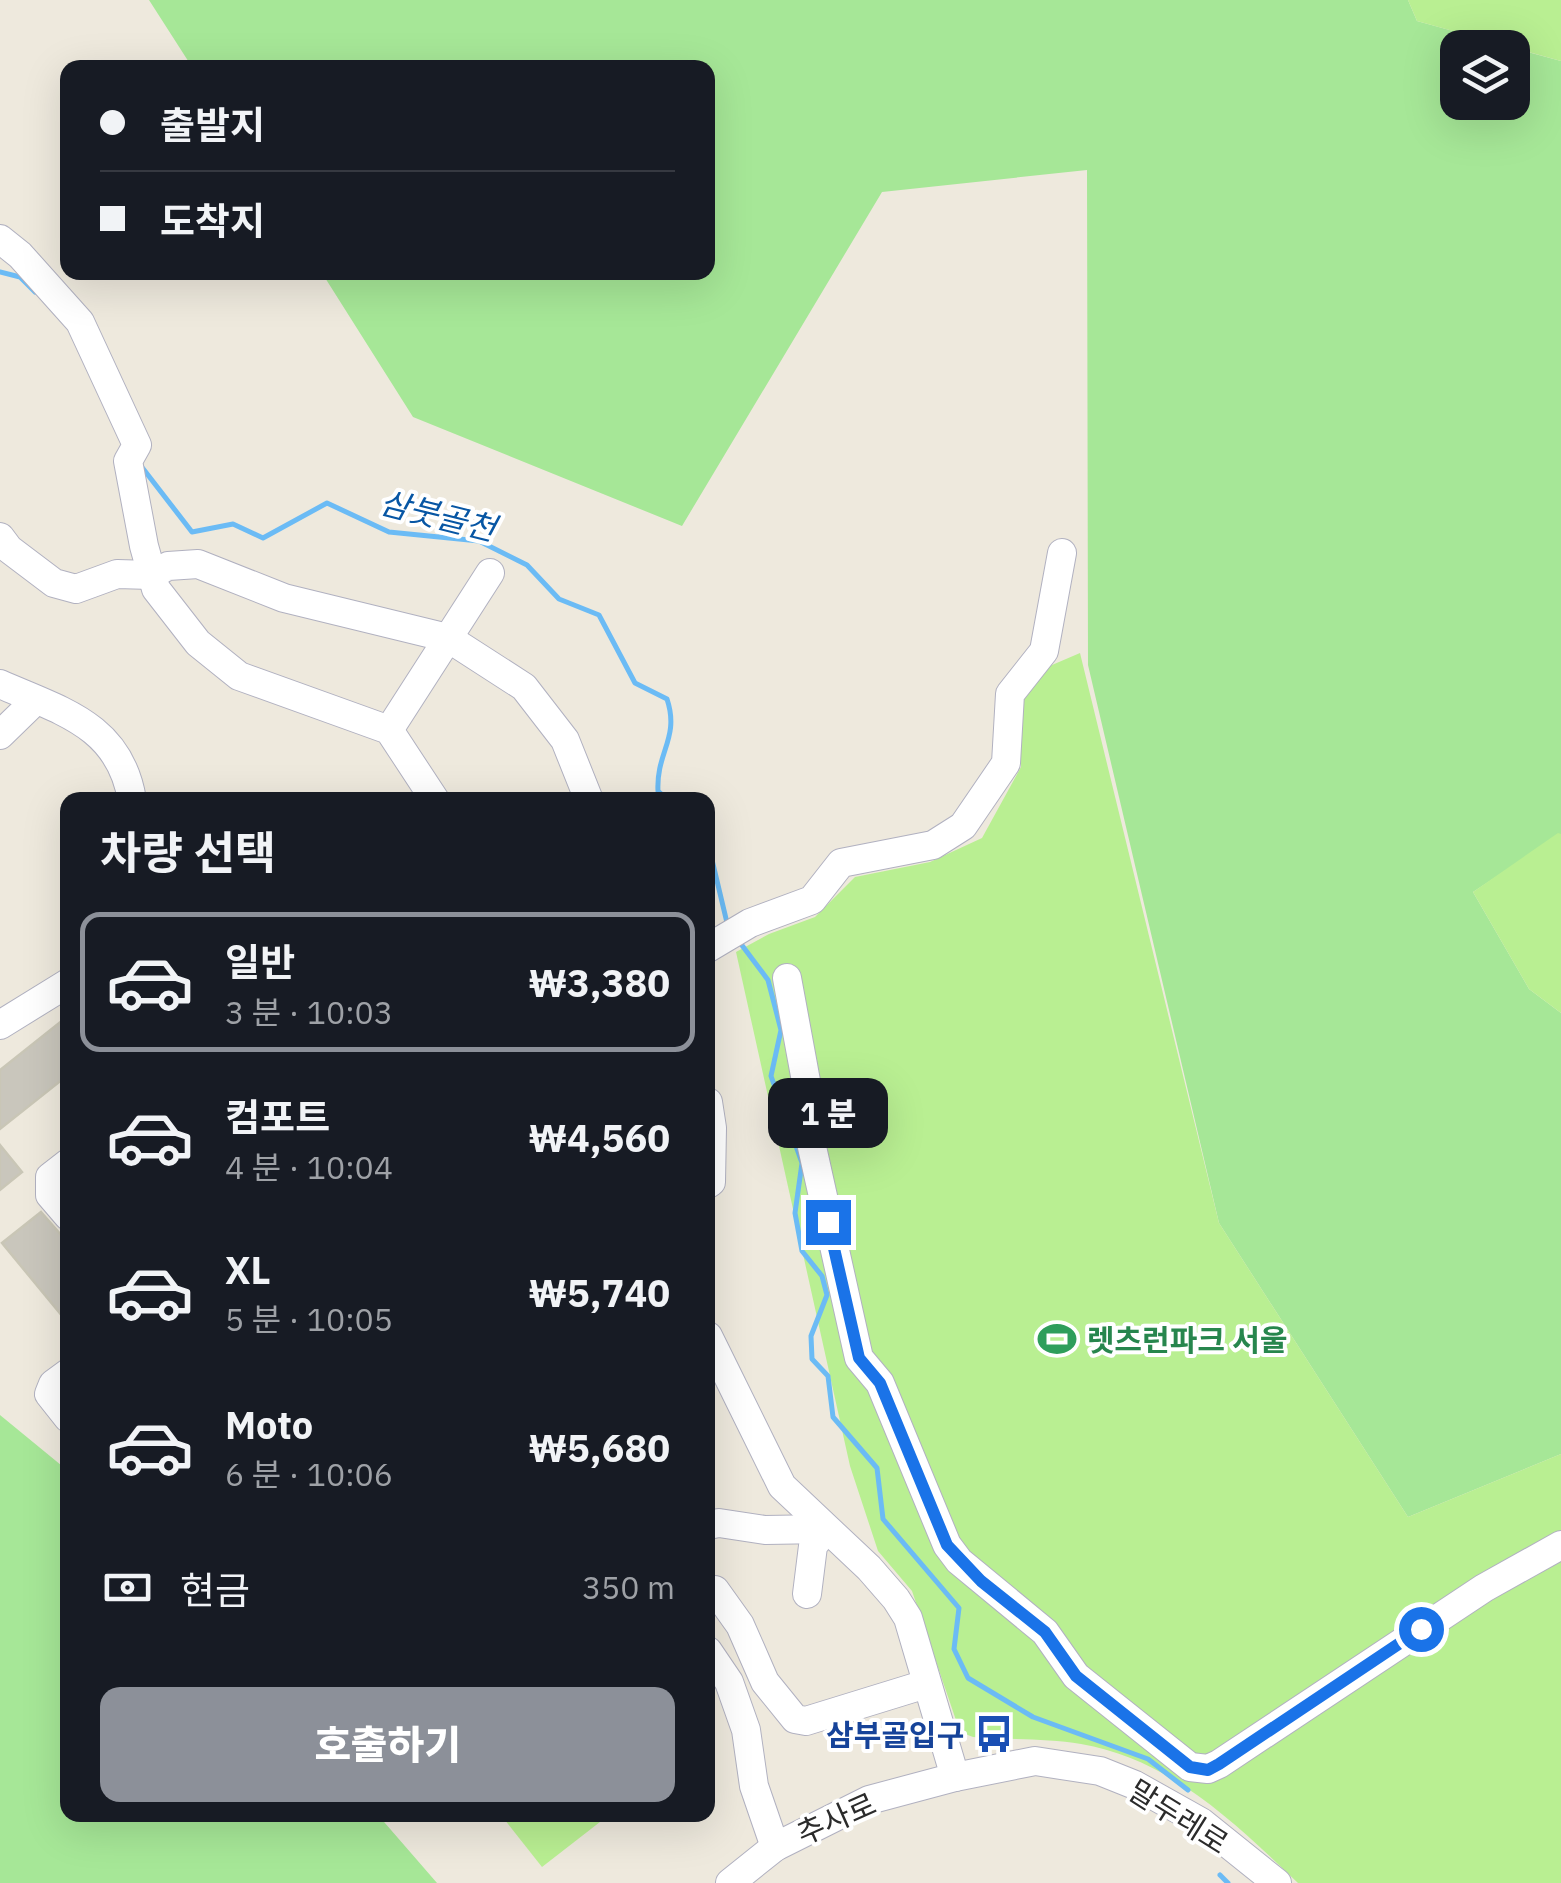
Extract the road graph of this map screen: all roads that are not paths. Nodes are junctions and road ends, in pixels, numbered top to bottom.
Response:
1 (0, 239) edge
2 (0, 537) edge
3 (1062, 553) dead end
4 (490, 572) dead end
5 (151, 575) junction
6 (448, 638) junction
7 (0, 684) edge
8 (36, 700) junction
9 (389, 730) junction
10 (0, 735) edge
11 (131, 792) edge
12 (430, 792) edge
13 (586, 792) edge
14 (715, 943) edge
15 (787, 978) dead end
16 (60, 988) edge
17 (0, 1025) edge
18 (60, 1169) edge
19 (60, 1207) edge
20 (715, 1350) edge
21 (60, 1379) edge
22 (60, 1407) edge
23 (715, 1524) edge
24 (826, 1529) junction
25 (1561, 1545) edge
26 (715, 1590) dead end
27 (807, 1594) dead end
28 (715, 1661) edge
29 (926, 1684) junction
30 (954, 1777) junction
31 (775, 1847) junction
32 (730, 1883) edge
33 (1277, 1883) edge

1 - 5 street
2 - 5 street
3 - 14 street
4 - 6 street
5 - 6 street
5 - 9 street
6 - 9 street
6 - 13 street
7 - 8 street
8 - 10 street
8 - 11 street
9 - 12 street
15 - 25 street
16 - 17 street
18 - 19 street
20 - 24 street
21 - 22 street
23 - 24 street
24 - 27 street
24 - 29 street
26 - 29 street
28 - 31 street
29 - 30 street
30 - 31 street, 추사로
30 - 33 street, 말두레로
31 - 32 street, 추사로

